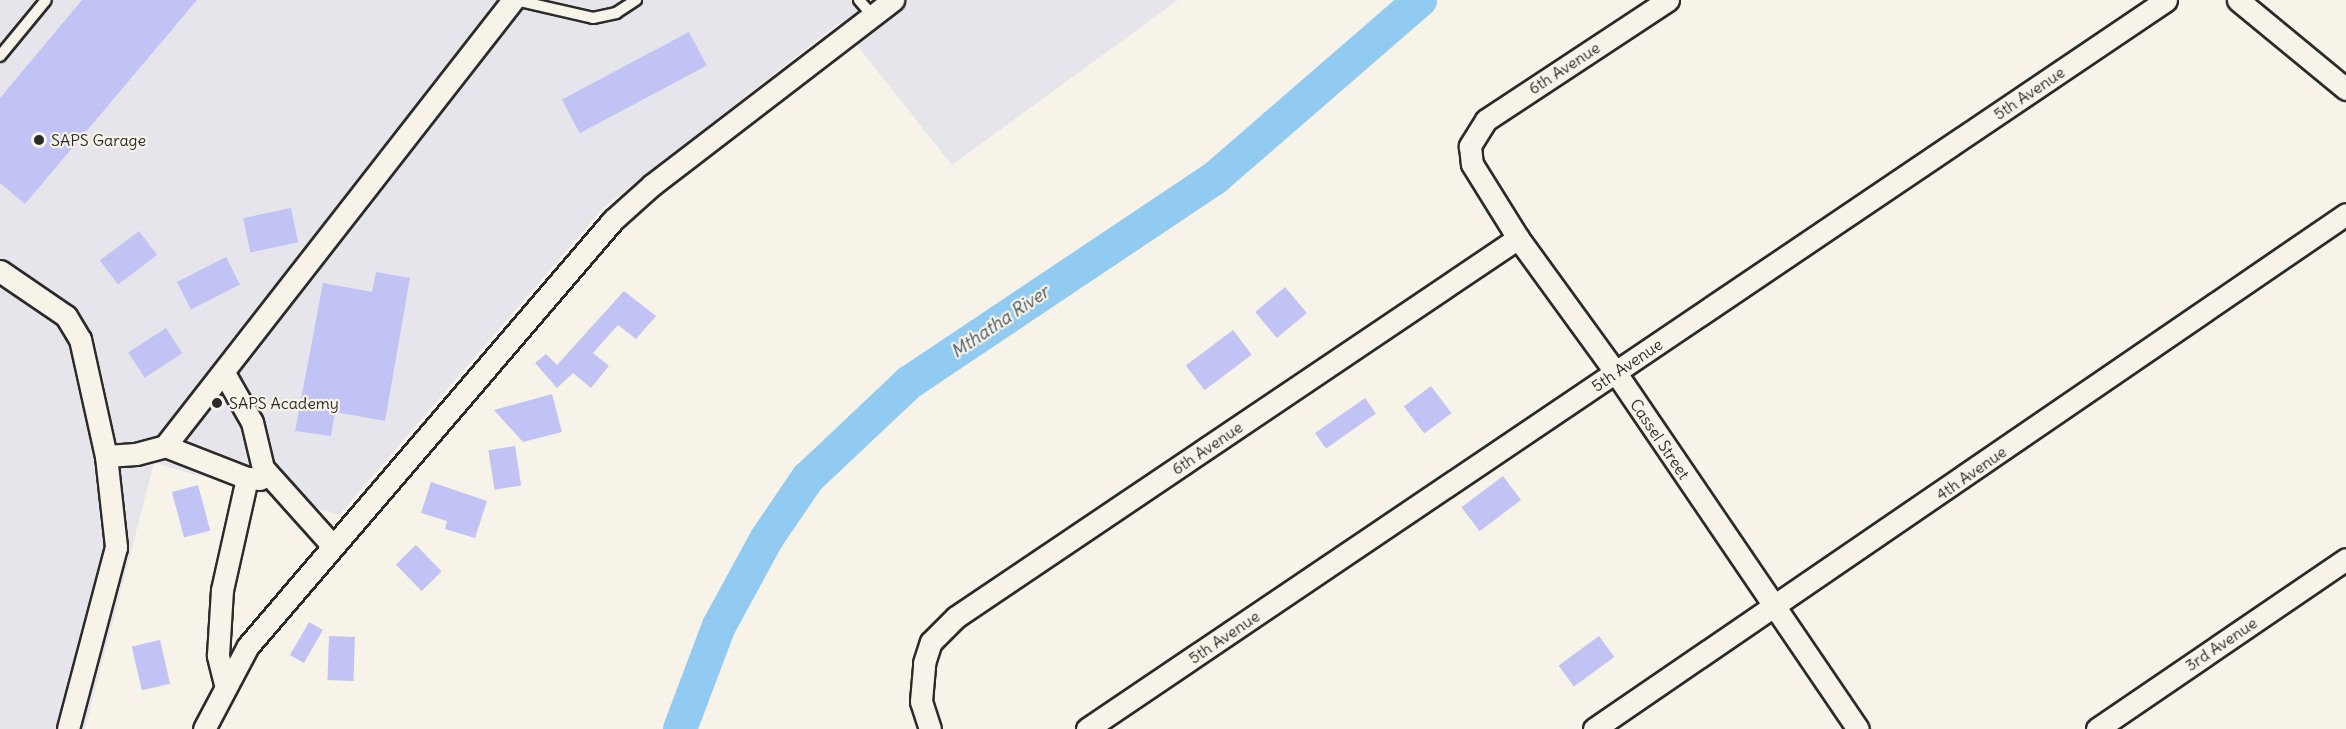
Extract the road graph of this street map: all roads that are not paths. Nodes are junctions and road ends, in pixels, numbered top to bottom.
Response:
1 (46, 0) edge
2 (514, 0) edge
3 (636, 0) edge
4 (858, 0) edge
5 (893, 0) edge
6 (1668, 0) edge
7 (2166, 0) edge
8 (2238, 0) edge
9 (873, 16) junction
10 (0, 56) edge
11 (2346, 89) edge
12 (1470, 146) joint
13 (2346, 214) edge
14 (1518, 237) junction
15 (0, 271) edge
16 (224, 373) junction
17 (1616, 373) junction
18 (165, 446) junction
19 (106, 456) junction
20 (247, 478) junction
21 (272, 480) junction
22 (332, 545) junction
23 (2346, 559) edge
24 (1774, 610) junction
25 (225, 684) junction
26 (69, 729) edge
27 (204, 729) edge
28 (930, 729) edge
29 (1087, 729) edge
30 (1594, 729) edge
31 (1858, 729) edge
32 (2097, 729) edge

1 - 10 lane
2 - 3 lane
2 - 16 street
4 - 9 lane
5 - 9 street
6 - 12 street, 6th Avenue
7 - 17 street, 5th Avenue
8 - 11 street
9 - 22 street
12 - 14 street, Cassel Street
13 - 24 street, 4th Avenue
14 - 17 street, Cassel Street
14 - 28 street, 6th Avenue
15 - 19 street
16 - 18 street
16 - 21 street
17 - 24 street, Cassel Street
17 - 29 street, 5th Avenue
18 - 19 street
18 - 20 street
19 - 26 street
20 - 21 street
20 - 25 street
21 - 22 street
22 - 25 street
23 - 32 street, 3rd Avenue
24 - 30 street, 4th Avenue
24 - 31 street, Cassel Street
25 - 27 street

